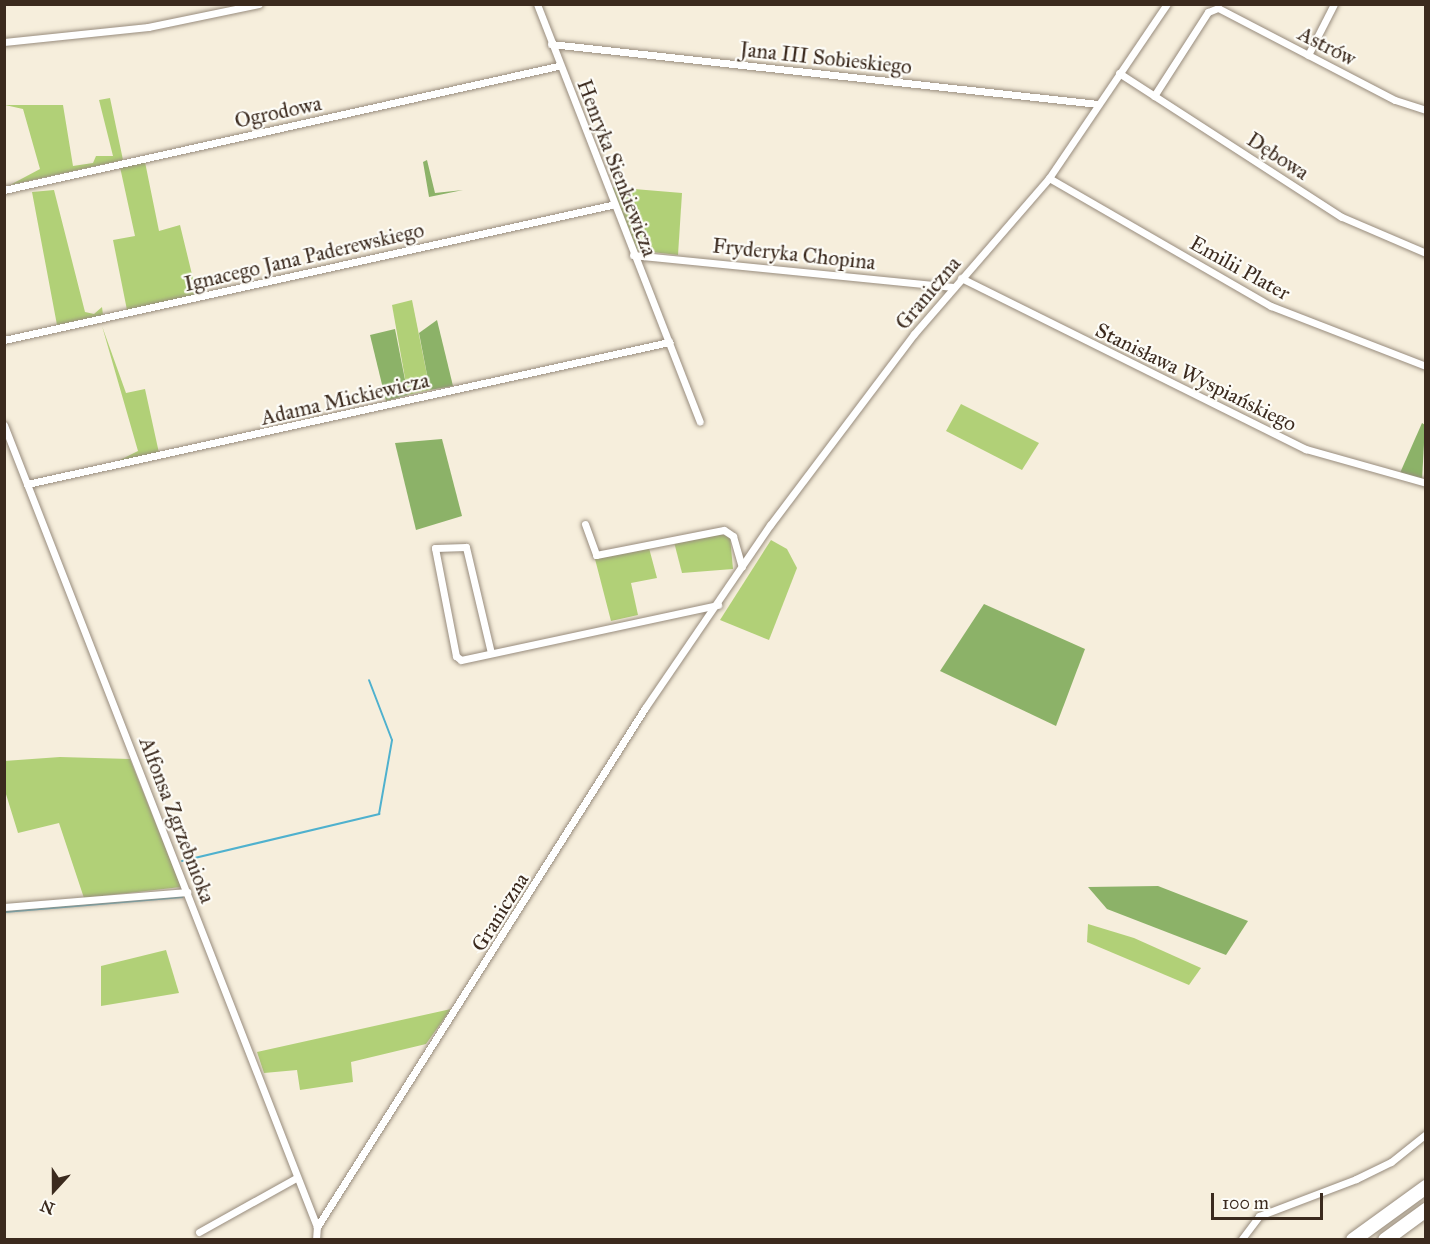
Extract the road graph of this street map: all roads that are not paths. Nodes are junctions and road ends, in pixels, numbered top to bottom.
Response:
1 (259, 4) edge
2 (537, 4) edge
3 (1167, 4) edge
4 (1334, 4) edge
5 (4, 42) edge
6 (551, 44) junction
7 (1308, 55) junction
8 (558, 66) junction
9 (1119, 73) junction
10 (1154, 96) junction
11 (1098, 104) junction
12 (1425, 110) edge
13 (1049, 178) junction
14 (4, 190) edge
15 (611, 205) junction
16 (1425, 253) edge
17 (633, 255) junction
18 (961, 278) junction
19 (952, 287) junction
20 (4, 340) edge
21 (669, 342) junction
22 (1425, 366) edge
23 (700, 421) dead end
24 (4, 425) edge
25 (1425, 481) edge
26 (27, 484) junction
27 (585, 524) dead end
28 (742, 567) junction
29 (718, 605) junction
30 (491, 653) junction
31 (187, 892) junction
32 (4, 907) edge
33 (1425, 1134) edge
34 (296, 1178) junction
35 (1425, 1180) edge
36 (1425, 1187) edge
37 (1410, 1199) junction
38 (1425, 1210) edge
39 (317, 1227) junction
40 (200, 1232) dead end
41 (316, 1239) edge
42 (1241, 1239) edge
43 (1353, 1239) edge
44 (1385, 1239) edge

1 - 5 street
2 - 6 street, Henryka Sienkiewicza
3 - 9 street, Graniczna
4 - 7 street
6 - 8 street, Henryka Sienkiewicza
6 - 11 street, Jana III Sobieskiego
7 - 10 street, Astrów
7 - 12 street, Astrów
8 - 14 street, Ogrodowa
8 - 15 street, Henryka Sienkiewicza
9 - 10 street, Dębowa
9 - 11 street, Graniczna
10 - 16 street, Dębowa
11 - 13 street, Graniczna
13 - 18 street, Graniczna
13 - 22 street, Emilii Plater
15 - 17 street, Henryka Sienkiewicza
15 - 20 street, Ignacego Jana Paderewskiego
17 - 19 street, Fryderyka Chopina
17 - 21 street, Henryka Sienkiewicza
18 - 19 street, Graniczna
18 - 25 street, Stanisława Wyspiańskiego
19 - 28 street, Graniczna
21 - 23 street, Henryka Sienkiewicza
21 - 26 street, Adama Mickiewicza
24 - 26 street, Alfonsa Zgrzebnioka
26 - 31 street, Alfonsa Zgrzebnioka
27 - 28 street
28 - 29 street, Graniczna
29 - 30 street
29 - 39 street, Graniczna
30 - 30 street
31 - 32 street
31 - 34 street, Alfonsa Zgrzebnioka
33 - 42 street
34 - 39 street, Alfonsa Zgrzebnioka
34 - 40 street
35 - 37 highway
36 - 37 highway
37 - 43 highway
38 - 44 highway
39 - 41 street, Graniczna

